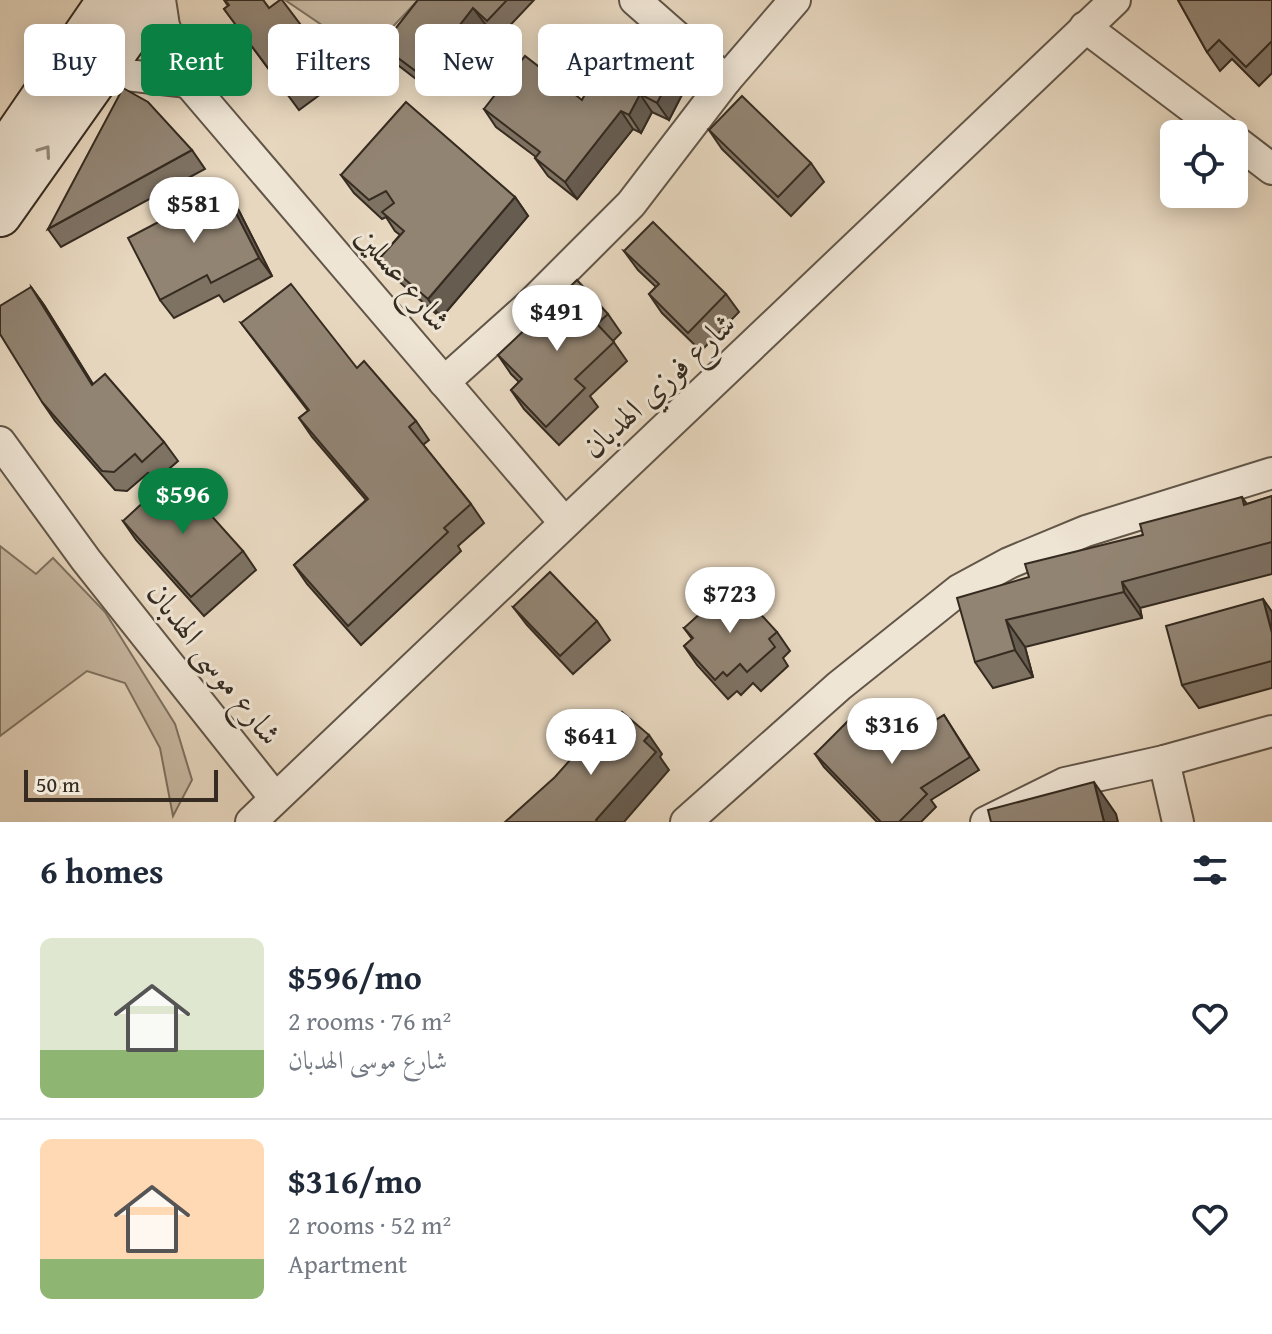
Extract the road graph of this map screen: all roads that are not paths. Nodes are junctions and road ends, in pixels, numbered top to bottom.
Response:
1 (109, 0) edge
2 (152, 0) edge
3 (160, 0) edge
4 (635, 0) edge
5 (795, 0) edge
6 (1115, 0) edge
7 (164, 24) edge
8 (1085, 27) junction
9 (125, 37) edge
10 (726, 80) junction
11 (83, 96) edge
12 (200, 96) edge
13 (1208, 120) edge
14 (1248, 151) edge
15 (0, 159) edge
16 (1272, 169) edge
17 (0, 215) edge
18 (444, 382) junction
19 (0, 442) edge
20 (0, 472) edge
21 (1272, 473) edge
22 (41, 496) junction
23 (564, 522) junction
24 (1272, 731) edge
25 (1164, 761) junction
26 (275, 798) junction
27 (251, 822) edge
28 (686, 822) edge
29 (986, 822) edge
30 (1178, 822) edge

1 - 15 street
2 - 9 street
3 - 7 street, شارع عسلين
4 - 10 street
5 - 10 street
6 - 8 street, شارع فوزي الهدبان
8 - 13 street
8 - 23 street, شارع فوزي الهدبان
10 - 18 street
17 -> 11 street
12 - 18 street, شارع عسلين
14 - 16 street
18 - 23 street, شارع عسلين
19 - 22 street, شارع موسى الهدبان
20 - 22 street, شارع موسى الهدبان
21 - 28 street
22 - 26 street, شارع موسى الهدبان
23 - 26 street, شارع فوزي الهدبان
24 - 25 street
25 - 29 street
25 - 30 street
26 - 27 street, شارع فوزي الهدبان

